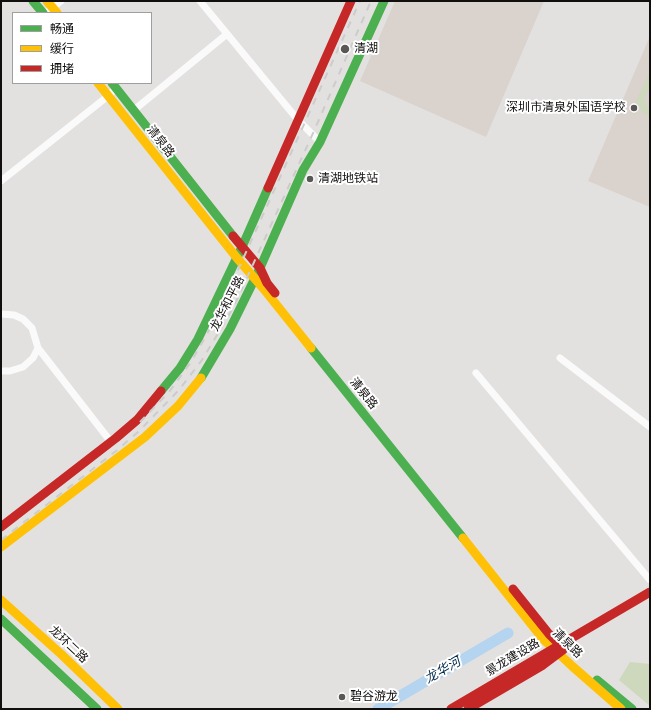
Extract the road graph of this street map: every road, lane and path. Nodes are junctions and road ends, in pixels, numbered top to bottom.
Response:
1 (33, 1) edge
2 (61, 1) edge
3 (200, 1) edge
4 (351, 1) edge
5 (384, 1) edge
6 (51, 9) edge
7 (42, 12) edge
8 (227, 34) junction
9 (99, 84) edge
10 (114, 86) edge
11 (108, 96) junction
12 (134, 110) junction
13 (298, 120) junction
14 (320, 142) junction
15 (1, 180) edge
16 (242, 247) junction
17 (236, 258) junction
18 (260, 268) junction
19 (254, 279) junction
20 (1, 314) edge
21 (38, 348) junction
22 (560, 358) dead end
23 (1, 372) edge
24 (476, 373) dead end
25 (649, 424) edge
26 (111, 442) junction
27 (1, 526) edge
28 (1, 547) edge
29 (650, 580) edge
30 (650, 592) edge
31 (650, 599) edge
32 (1, 600) edge
33 (1, 619) edge
34 (559, 649) junction
35 (97, 709) edge
36 (118, 709) edge
37 (451, 709) edge
38 (468, 709) edge
39 (621, 709) edge
40 (632, 709) edge

1 - 7 main road
2 - 6 street
3 - 8 street
4 - 13 main road, 龙华和平路
5 - 14 main road, 龙华和平路
8 - 12 street
8 - 13 street
9 - 11 main road, 清泉路
10 - 11 street
10 - 12 main road, 清泉路
11 - 15 street
11 - 17 main road, 清泉路
12 - 16 main road, 清泉路
13 - 14 street
13 - 16 main road, 龙华和平路
14 - 18 main road, 龙华和平路
16 - 17 main road, 龙华和平路
16 - 18 main road, 清泉路
17 - 19 main road, 清泉路
17 - 26 main road, 龙华和平路
18 - 19 main road, 龙华和平路
18 - 34 main road, 清泉路
19 - 28 main road, 龙华和平路
19 - 34 main road, 清泉路
20 - 21 street
21 - 23 street
21 - 26 street
22 - 25 street
24 - 29 street
26 - 27 main road, 龙华和平路
30 - 34 main road, 景龙建设路
31 - 34 main road, 景龙建设路
32 - 36 main road, 龙环二路
33 - 35 main road
34 - 37 main road, 景龙建设路
34 - 38 main road, 景龙建设路
34 - 39 main road, 清泉路
34 - 40 main road, 清泉路

